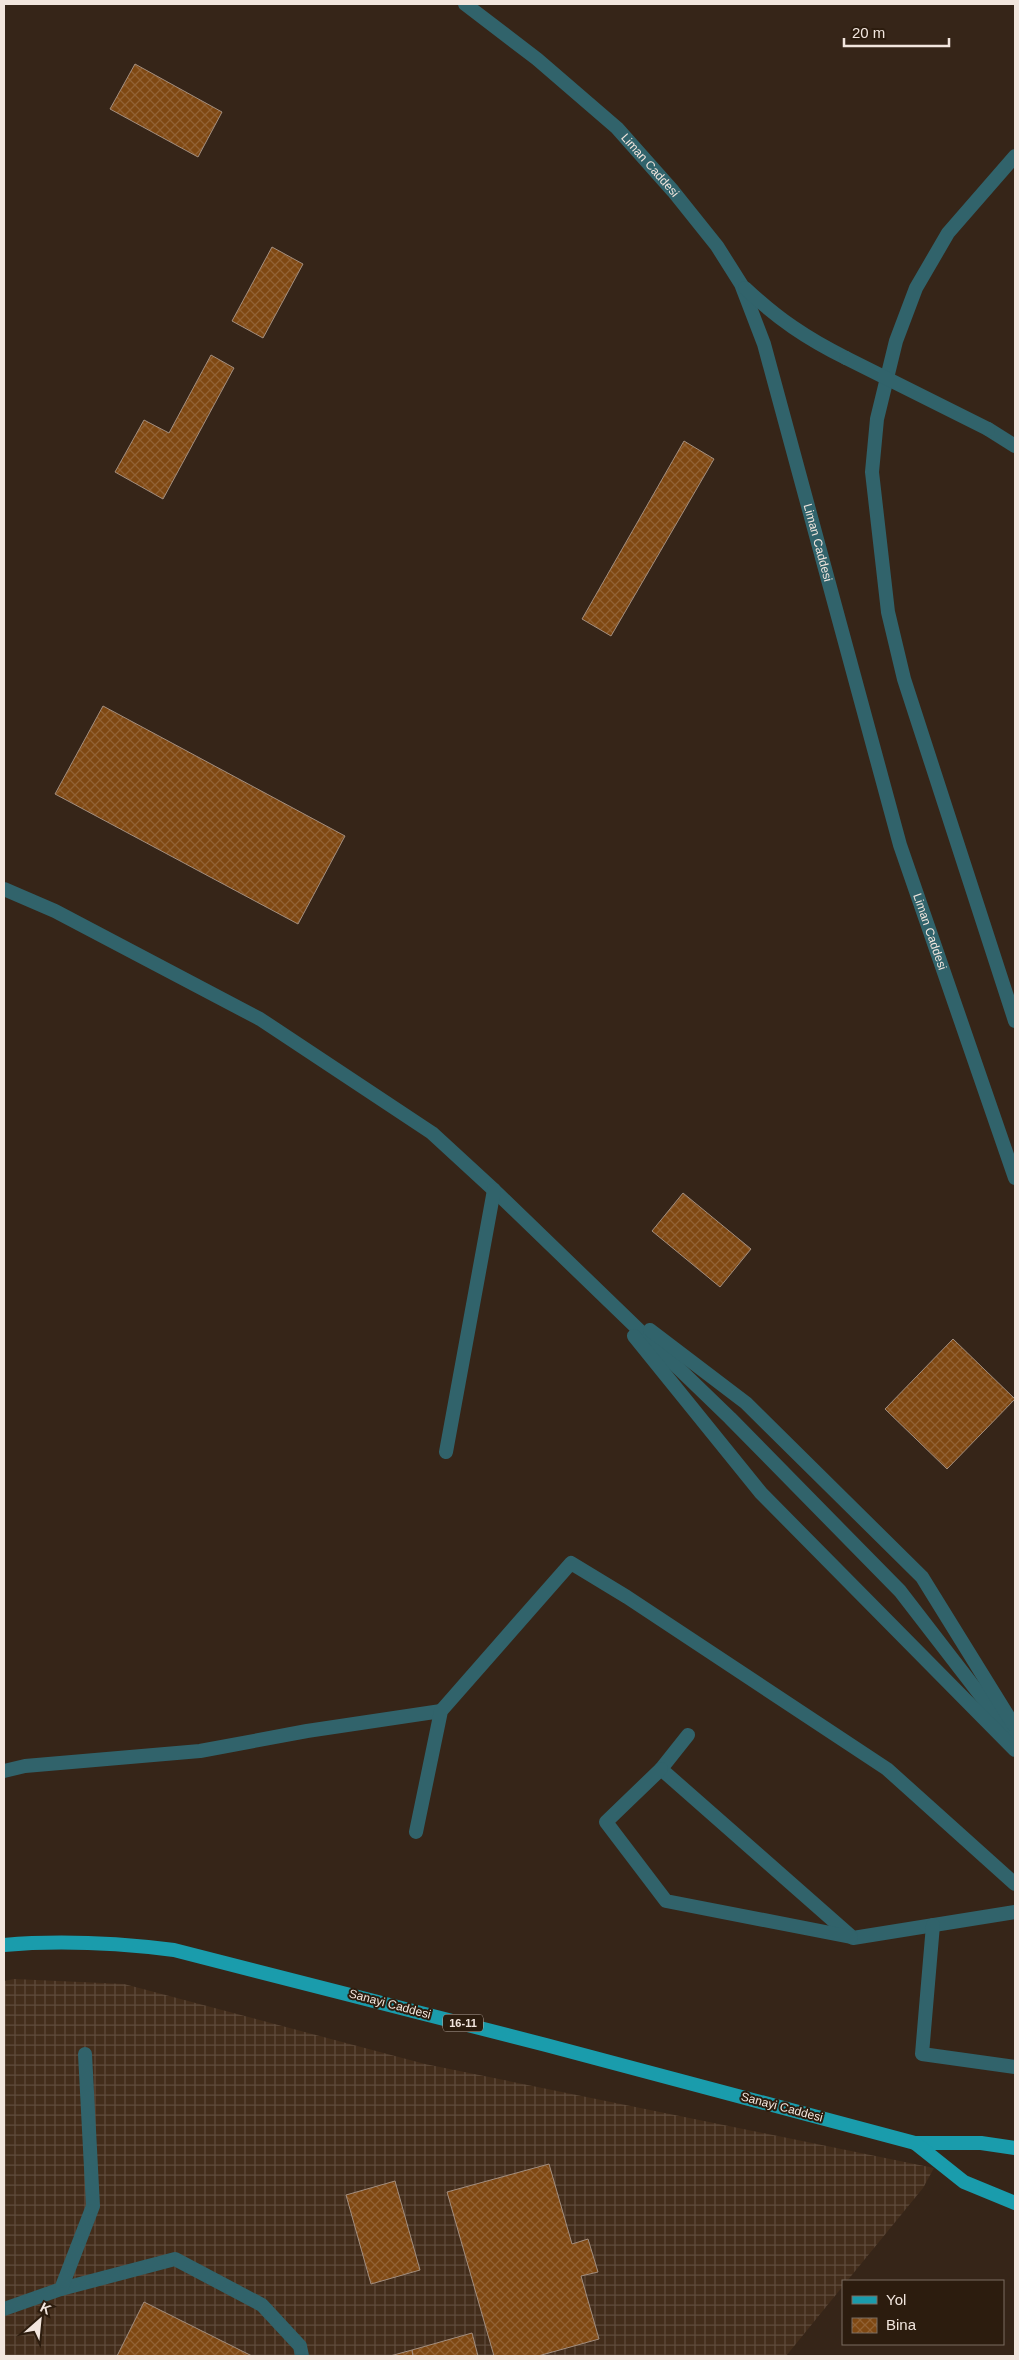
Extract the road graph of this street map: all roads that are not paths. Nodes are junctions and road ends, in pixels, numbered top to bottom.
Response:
1 (465, 4) edge
2 (1015, 156) edge
3 (740, 284) junction
4 (988, 429) junction
5 (1015, 441) edge
6 (1015, 446) edge
7 (4, 889) edge
8 (1015, 1021) edge
9 (1015, 1178) edge
10 (494, 1190) junction
11 (603, 1296) junction
12 (446, 1452) dead end
13 (442, 1711) junction
14 (1015, 1728) edge
15 (688, 1735) dead end
16 (1015, 1740) edge
17 (1015, 1750) edge
18 (661, 1769) junction
19 (4, 1771) edge
20 (416, 1832) dead end
21 (1015, 1884) edge
22 (1015, 1912) edge
23 (933, 1925) junction
24 (853, 1938) junction
25 (4, 1946) edge
26 (85, 2054) dead end
27 (1015, 2068) edge
28 (915, 2143) junction
29 (1015, 2148) edge
30 (1015, 2203) edge
31 (61, 2289) junction
32 (4, 2309) edge
33 (302, 2356) edge

1 - 3 street, Liman Caddesi
2 - 8 street
3 - 4 street, bridge
3 - 9 street, Liman Caddesi
4 - 5 street
4 - 6 street
7 - 10 street
10 - 11 street
10 - 12 street
11 - 14 street
11 - 16 street
11 - 17 street
13 - 19 street
13 - 20 street
13 - 21 street
15 - 18 street
18 - 24 street
18 - 24 street
22 - 23 street
23 - 24 street
23 - 27 street
25 - 28 main road, Sanayi Caddesi / 16-11
26 - 31 street
28 - 29 main road
28 - 30 main road
31 - 32 street
31 - 33 street

